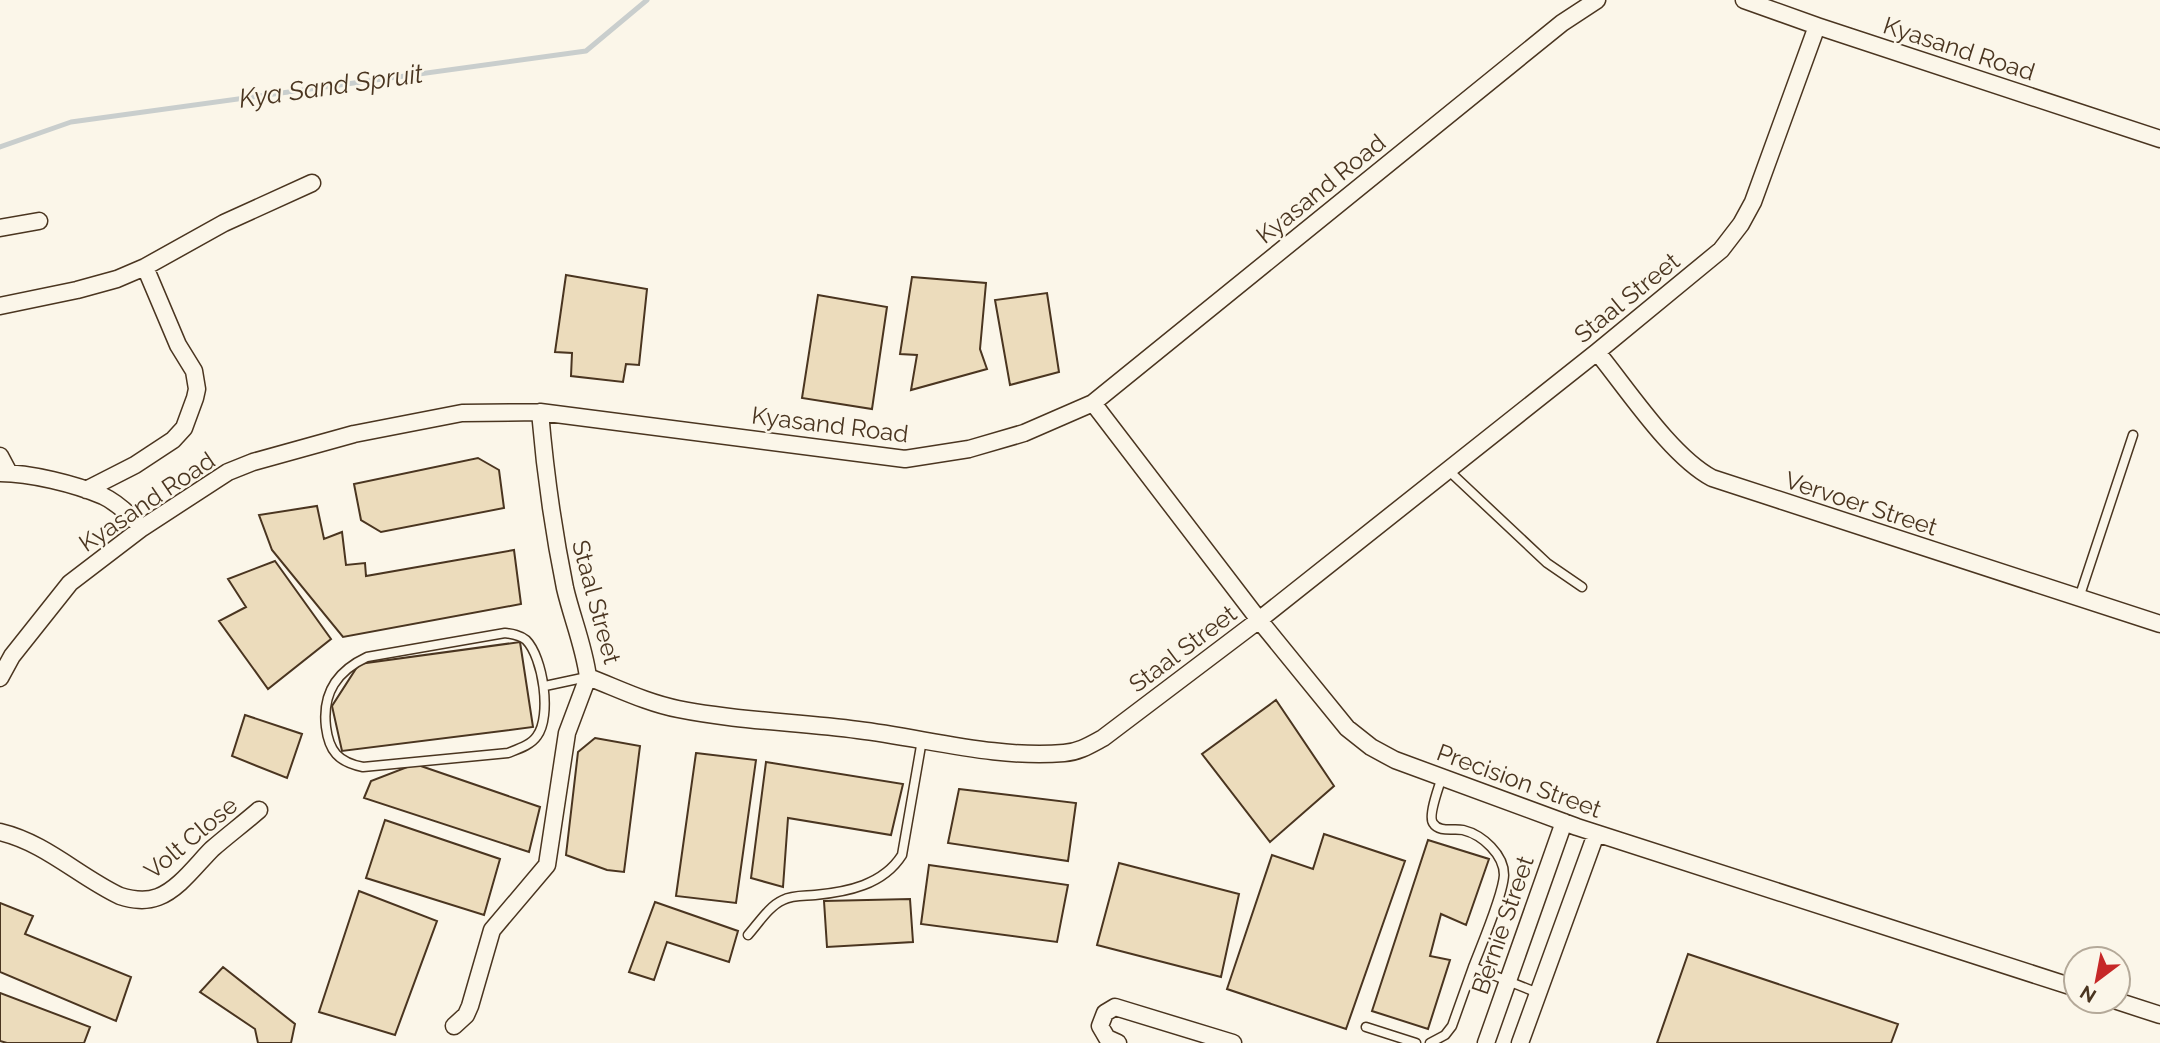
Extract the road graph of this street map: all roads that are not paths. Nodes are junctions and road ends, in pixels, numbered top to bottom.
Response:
1 (1597, 0) edge
2 (1744, 0) edge
3 (1816, 26) junction
4 (2160, 139) edge
5 (312, 183) dead end
6 (39, 221) dead end
7 (0, 228) edge
8 (145, 267) junction
9 (0, 306) edge
10 (1597, 352) junction
11 (1093, 403) junction
12 (540, 412) junction
13 (2133, 435) dead end
14 (0, 456) edge
15 (1448, 470) junction
16 (4, 473) edge
17 (86, 491) junction
18 (142, 528) junction
19 (1582, 587) dead end
20 (2079, 598) junction
21 (1259, 620) junction
22 (2160, 624) edge
23 (587, 677) junction
24 (0, 678) edge
25 (545, 685) junction
26 (922, 740) junction
27 (1442, 777) junction
28 (259, 810) dead end
29 (1564, 822) junction
30 (0, 832) edge
31 (1596, 834) junction
32 (748, 935) dead end
33 (1473, 967) junction
34 (1508, 980) junction
35 (2062, 984) edge
36 (1538, 993) junction
37 (2132, 1006) edge
38 (2160, 1015) edge
39 (454, 1026) dead end
40 (1366, 1027) dead end
41 (1118, 1043) edge
42 (1233, 1043) edge
43 (1416, 1043) edge
44 (1430, 1043) edge
45 (1486, 1043) edge
46 (1520, 1043) edge

1 - 11 street, Kyasand Road
2 - 3 street, Kyasand Road
3 - 4 street, Kyasand Road
3 - 10 street, Staal Street
5 - 8 street
6 - 7 street
8 - 9 street
8 - 17 street
10 - 15 street, Staal Street
10 - 20 street, Vervoer Street
11 - 12 street, Kyasand Road
11 - 21 street, Precision Street
12 - 18 street, Kyasand Road
12 - 23 street, Staal Street
13 - 20 lane
14 - 16 street
15 - 19 lane
15 - 21 street, Staal Street
16 - 17 street
17 - 18 street
18 - 24 street, Kyasand Road
20 - 22 street, Vervoer Street
21 - 26 street, Staal Street
21 - 27 street, Precision Street
23 - 25 lane
23 - 26 street, Staal Street
23 - 39 street
25 - 25 lane
26 - 32 lane
27 - 29 street, Precision Street
27 - 33 lane
28 - 30 street, Volt Close
29 - 31 street, Precision Street
29 - 34 street, Bernie Street
31 - 35 street, Precision Street
31 - 36 street
33 - 34 lane
33 - 44 lane
34 - 36 lane
34 - 45 street, Bernie Street
36 - 46 street
37 - 38 street
40 - 43 lane
41 - 42 street

